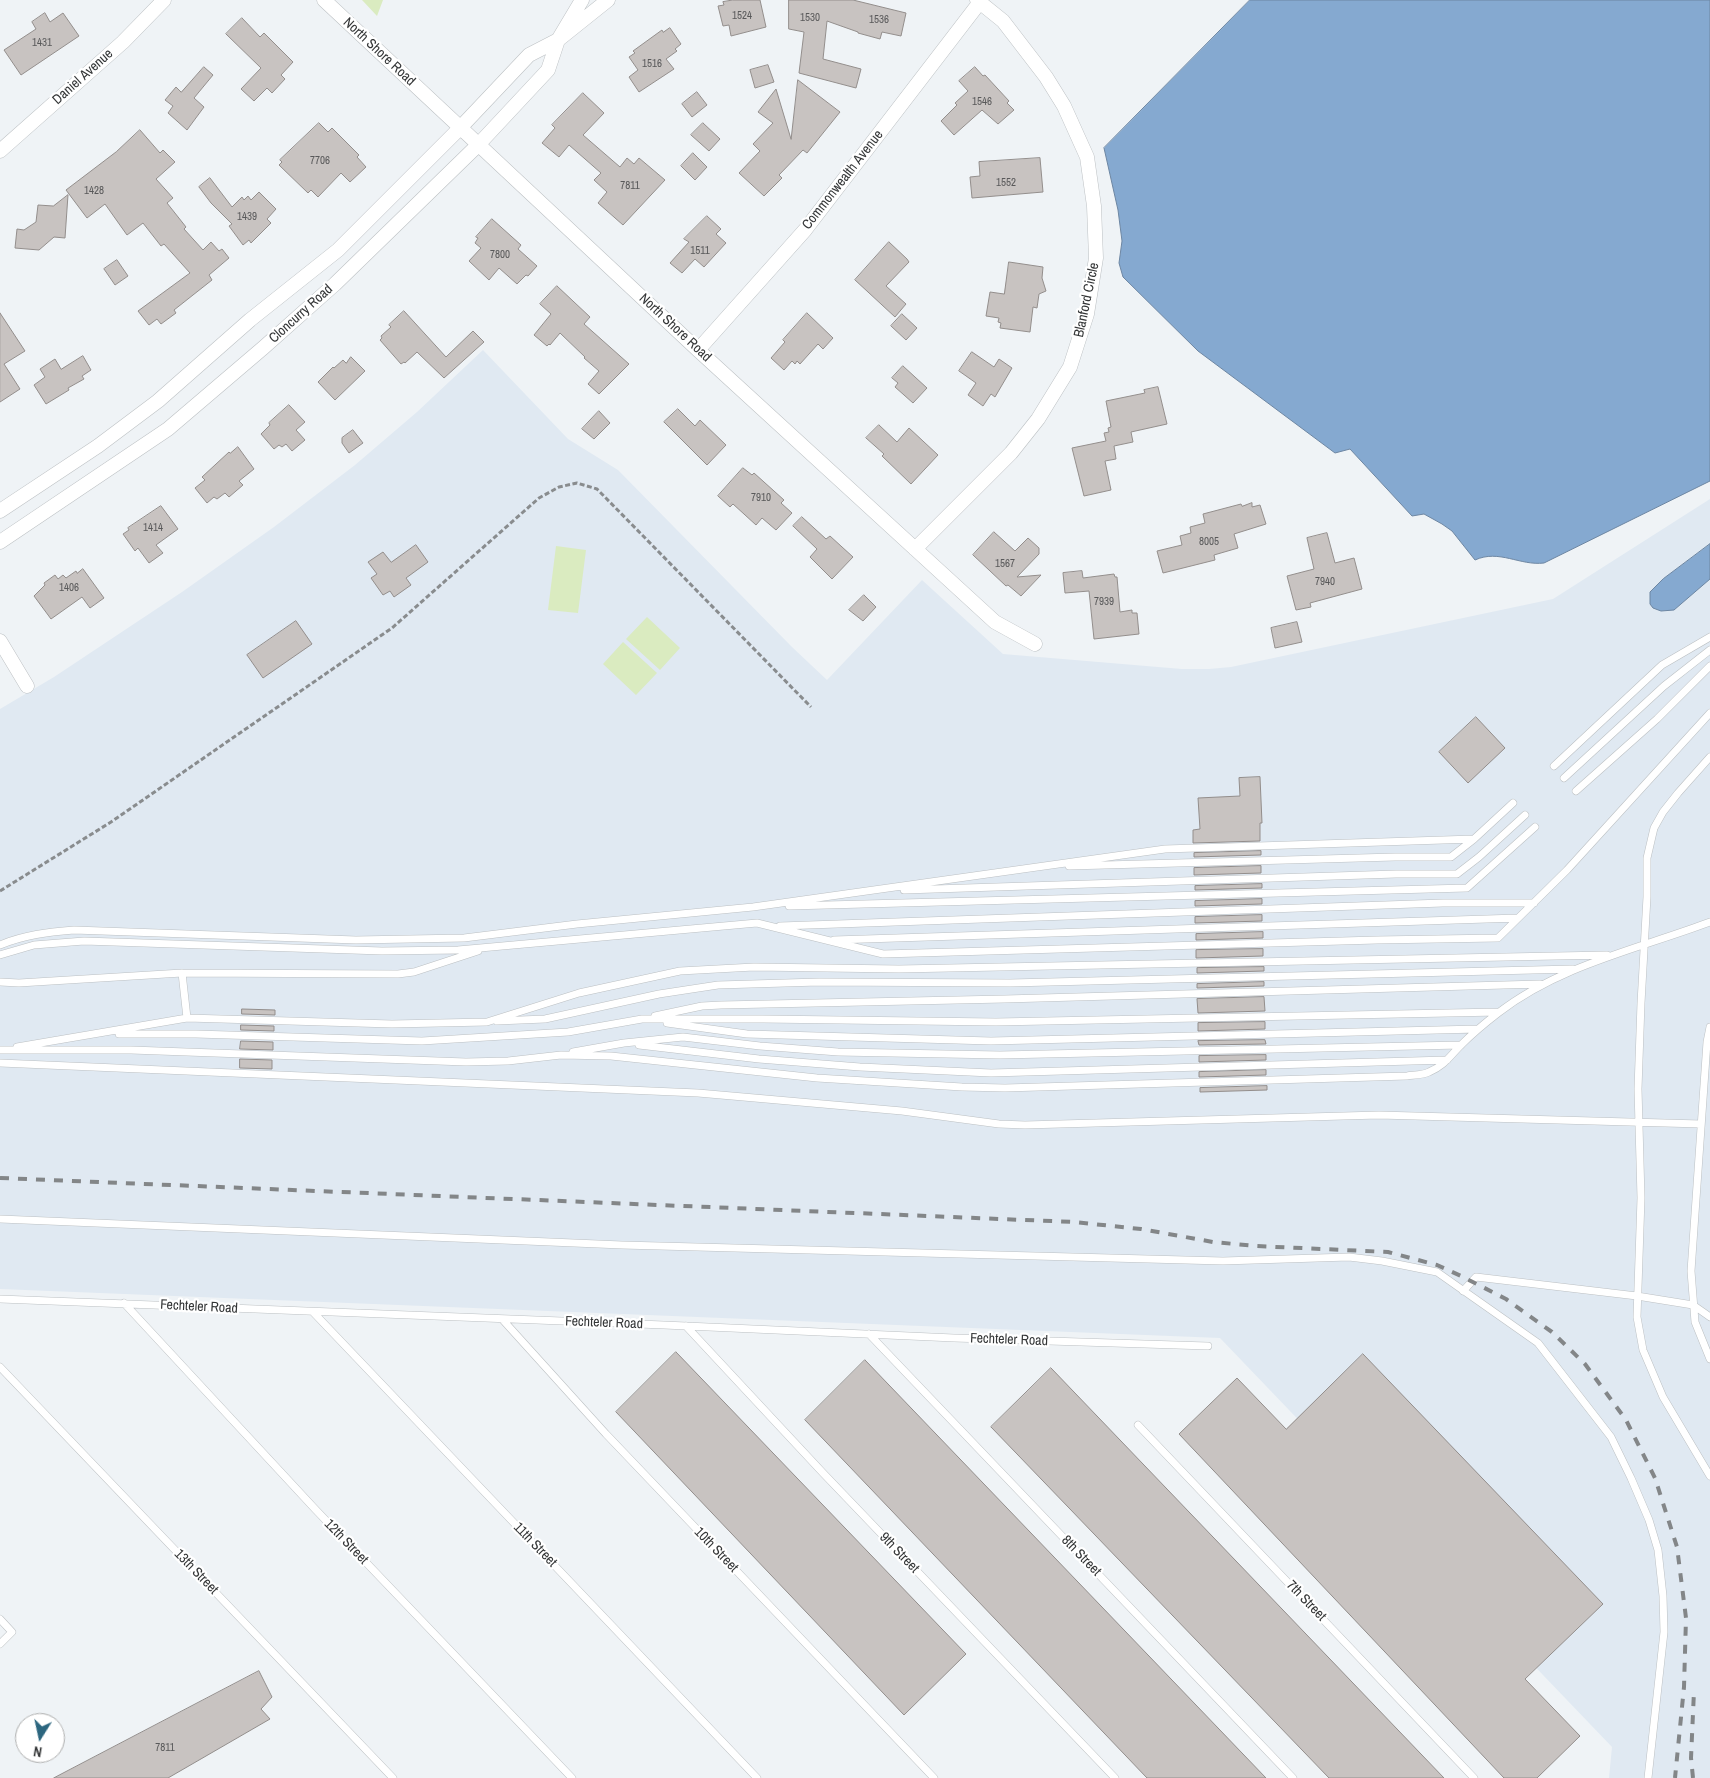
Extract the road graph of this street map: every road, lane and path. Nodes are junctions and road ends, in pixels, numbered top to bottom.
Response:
1 (164, 0) edge
2 (324, 0) edge
3 (582, 0) edge
4 (608, 0) edge
5 (979, 1) edge
6 (558, 40) junction
7 (460, 128) junction
8 (478, 145) junction
9 (0, 150) edge
10 (698, 350) junction
11 (0, 511) edge
12 (0, 542) edge
13 (915, 549) junction
14 (1710, 637) edge
15 (0, 641) edge
16 (1035, 644) dead end
17 (1710, 650) edge
18 (1710, 666) edge
19 (27, 686) dead end
20 (811, 707) dead end
21 (1710, 713) edge
22 (1710, 757) edge
23 (1554, 766) dead end
24 (1564, 778) dead end
25 (1576, 791) dead end
26 (1513, 803) dead end
27 (1525, 815) dead end
28 (1535, 827) dead end
29 (1474, 839) junction
30 (1036, 867) junction
31 (0, 891) edge
32 (869, 891) junction
33 (1534, 903) junction
34 (753, 907) junction
35 (1518, 918) junction
36 (1710, 922) edge
37 (771, 927) junction
38 (826, 940) junction
39 (0, 945) edge
40 (1644, 945) junction
41 (487, 948) junction
42 (0, 955) edge
43 (1612, 955) junction
44 (1576, 969) junction
45 (182, 973) junction
46 (0, 982) edge
47 (1541, 984) junction
48 (1500, 1012) junction
49 (188, 1018) junction
50 (642, 1019) junction
51 (487, 1022) junction
52 (1710, 1026) edge
53 (1478, 1029) junction
54 (100, 1034) junction
55 (624, 1043) junction
56 (1460, 1046) junction
57 (0, 1050) edge
58 (561, 1055) junction
59 (1448, 1060) junction
60 (0, 1063) edge
61 (1707, 1094) edge
62 (1638, 1121) junction
63 (1701, 1124) junction
64 (0, 1219) edge
65 (1463, 1291) junction
66 (1637, 1296) junction
67 (0, 1299) edge
68 (124, 1303) junction
69 (1693, 1304) junction
70 (313, 1312) junction
71 (1710, 1317) edge
72 (502, 1319) junction
73 (686, 1326) junction
74 (869, 1334) junction
75 (1208, 1346) dead end
76 (1710, 1359) edge
77 (0, 1366) edge
78 (1138, 1425) dead end
79 (1710, 1476) edge
80 (0, 1619) edge
81 (0, 1644) edge
82 (392, 1778) edge
83 (572, 1778) edge
84 (758, 1778) edge
85 (934, 1778) edge
86 (1115, 1778) edge
87 (1293, 1778) edge
88 (1474, 1778) edge
89 (1648, 1778) edge

1 - 9 street, Daniel Avenue
2 - 7 street, North Shore Road
3 - 6 street, Cloncurry Road
4 - 6 street
5 - 10 street, Commonwealth Avenue
5 - 13 street, Blanford Circle
6 - 7 street, Cloncurry Road
6 - 8 street, Cloncurry Road
7 - 8 street, North Shore Road
7 - 11 street, Cloncurry Road
8 - 10 street, North Shore Road
8 - 12 street, Cloncurry Road
10 - 13 street, North Shore Road
13 - 16 street, North Shore Road
14 - 23 lane
15 - 19 street
17 - 24 lane
18 - 25 lane
20 - 31 path
21 - 33 lane
22 - 40 lane
26 - 29 lane
27 - 32 lane
28 - 34 lane
29 - 30 lane
29 - 30 lane
30 - 32 lane
32 - 34 lane
33 - 35 lane
33 - 37 lane
34 - 39 lane
35 - 38 lane
35 - 38 lane
36 - 40 lane
37 - 38 lane
37 - 41 lane
40 - 43 lane
40 - 62 lane
41 - 42 lane
41 - 45 lane
43 - 44 lane
43 - 51 lane
44 - 47 lane
44 - 51 lane
45 - 46 lane
45 - 49 lane
47 - 48 lane
47 - 50 lane
48 - 50 lane
48 - 53 lane
49 - 51 lane
49 - 54 lane
50 - 53 lane
50 - 54 lane
52 - 61 lane
53 - 56 lane
54 - 57 lane
55 - 56 lane
55 - 58 lane
55 - 59 lane
56 - 59 lane
57 - 58 lane
58 - 59 lane
60 - 62 lane
61 - 63 lane
62 - 63 lane
62 - 66 lane
63 - 69 lane
64 - 65 lane
65 - 66 lane
65 - 89 lane
66 - 69 lane
66 - 79 lane
67 - 68 lane, Fechteler Road
68 - 70 lane, Fechteler Road
68 - 83 lane, 12th Street
69 - 71 lane
69 - 76 lane
70 - 72 lane, Fechteler Road
70 - 84 lane, 11th Street
72 - 73 lane, Fechteler Road
72 - 85 lane, 10th Street
73 - 74 lane, Fechteler Road
73 - 86 lane, 9th Street
74 - 75 lane, Fechteler Road
74 - 87 lane, 8th Street
77 - 82 lane, 13th Street
78 - 88 lane, 7th Street
80 - 81 lane

